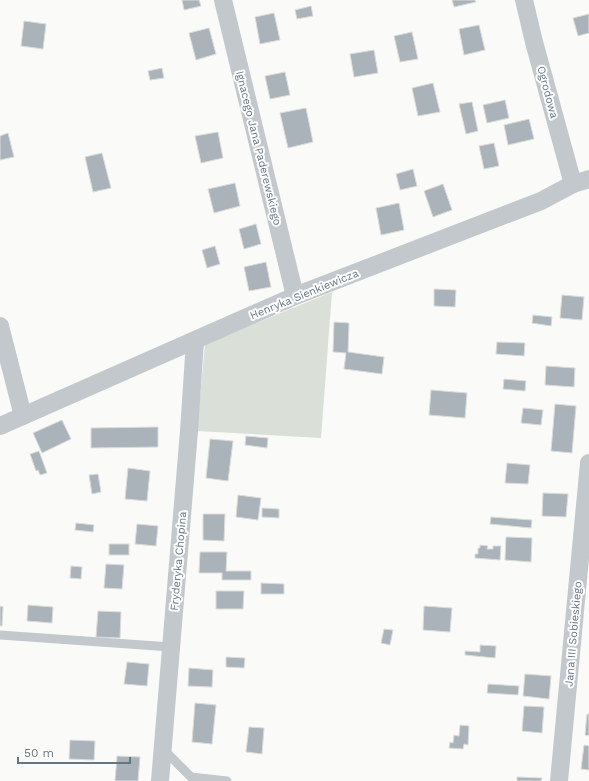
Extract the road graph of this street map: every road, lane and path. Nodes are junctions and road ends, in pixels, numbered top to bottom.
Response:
1 (223, 0) edge
2 (524, 0) edge
3 (581, 182) edge
4 (295, 296) junction
5 (0, 326) edge
6 (194, 341) junction
7 (23, 416) junction
8 (0, 426) edge
9 (589, 463) edge
10 (0, 635) edge
11 (171, 647) junction
12 (162, 748) junction
13 (160, 781) edge
14 (227, 781) edge
15 (559, 781) edge

1 - 4 street, Ignacego Jana Paderewskiego
2 - 3 street, Ogrodowa
3 - 4 street, Henryka Sienkiewicza
4 - 6 street, Henryka Sienkiewicza
5 - 7 street
6 - 7 street, Henryka Sienkiewicza
6 - 11 street, Fryderyka Chopina
7 - 8 street, Henryka Sienkiewicza
9 - 15 street, Jana III Sobieskiego
10 - 11 lane
11 - 12 street, Fryderyka Chopina
12 - 13 street, Fryderyka Chopina
12 - 14 lane

